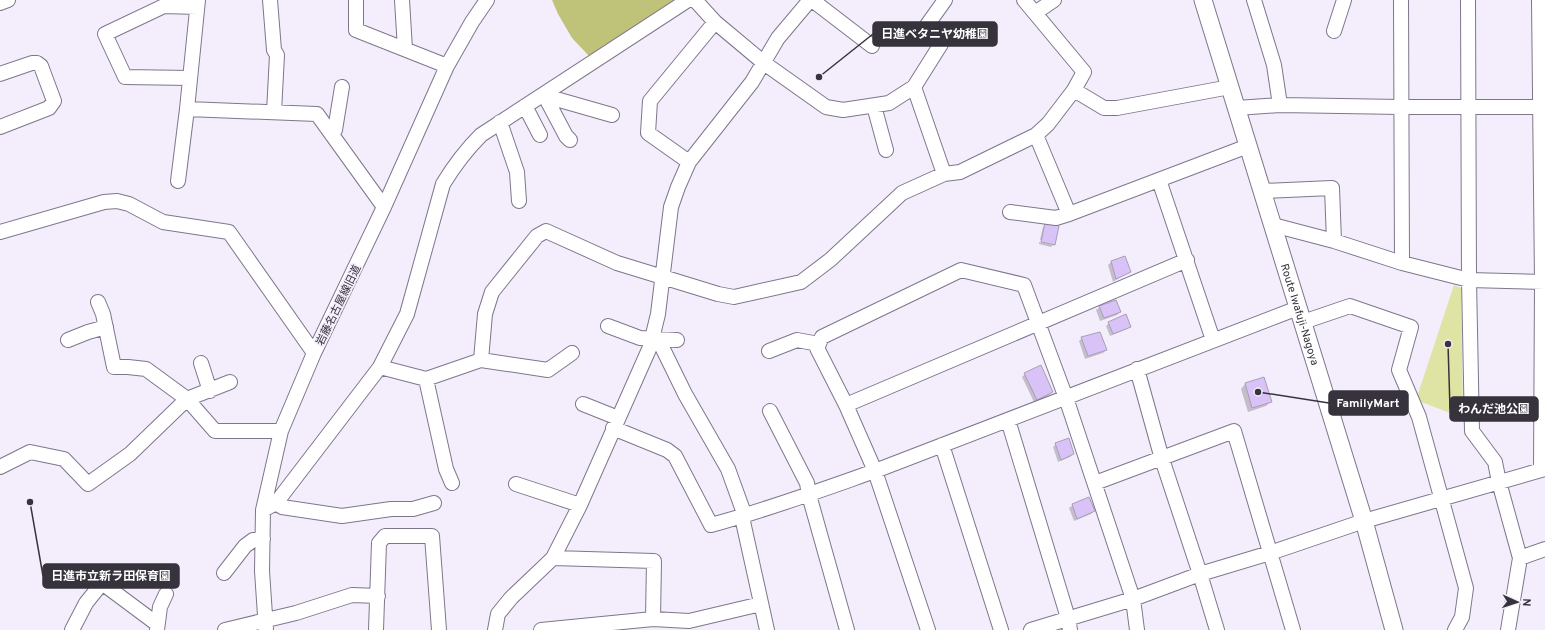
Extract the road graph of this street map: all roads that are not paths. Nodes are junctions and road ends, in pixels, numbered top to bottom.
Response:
1 (8, 0) edge
2 (270, 0) edge
3 (356, 0) edge
4 (402, 0) edge
5 (487, 0) edge
6 (688, 0) edge
7 (695, 0) edge
8 (811, 0) edge
9 (945, 0) edge
10 (1024, 0) edge
11 (1054, 0) edge
12 (1203, 0) edge
13 (1254, 0) edge
14 (1344, 0) edge
15 (1400, 0) edge
16 (1468, 0) edge
17 (1539, 0) edge
18 (0, 3) edge
19 (197, 4) edge
20 (1035, 13) junction
21 (715, 22) junction
22 (1334, 30) dead end
23 (872, 46) dead end
24 (405, 49) junction
25 (764, 63) junction
26 (447, 66) junction
27 (0, 74) edge
28 (190, 78) junction
29 (342, 87) dead end
30 (1230, 87) junction
31 (914, 88) junction
32 (1074, 90) junction
33 (544, 95) junction
34 (526, 106) junction
35 (874, 106) junction
36 (1280, 106) junction
37 (1401, 107) junction
38 (1543, 107) edge
39 (1237, 108) junction
40 (1468, 108) junction
41 (187, 109) junction
42 (274, 112) junction
43 (612, 115) dead end
44 (500, 122) junction
45 (0, 127) edge
46 (332, 135) junction
47 (540, 135) dead end
48 (1036, 135) junction
49 (570, 140) dead end
50 (1248, 146) junction
51 (886, 150) dead end
52 (689, 162) junction
53 (944, 174) junction
54 (1159, 180) junction
55 (178, 181) dead end
56 (1262, 191) junction
57 (519, 201) dead end
58 (384, 207) junction
59 (1010, 212) dead end
60 (1070, 214) junction
61 (1273, 225) junction
62 (0, 232) edge
63 (1334, 241) junction
64 (1187, 260) junction
65 (1402, 263) junction
66 (663, 277) junction
67 (1469, 280) junction
68 (1544, 282) edge
69 (98, 302) dead end
70 (1300, 315) junction
71 (1037, 323) junction
72 (106, 327) junction
73 (603, 328) dead end
74 (68, 340) dead end
75 (677, 340) dead end
76 (1213, 340) junction
77 (653, 344) junction
78 (819, 344) junction
79 (769, 351) dead end
80 (314, 353) junction
81 (572, 353) dead end
82 (481, 360) junction
83 (201, 363) dead end
84 (380, 367) junction
85 (1137, 369) junction
86 (426, 379) junction
87 (230, 382) dead end
88 (210, 390) junction
89 (1066, 398) junction
90 (187, 399) junction
91 (583, 404) dead end
92 (846, 405) junction
93 (770, 410) dead end
94 (1008, 420) junction
95 (615, 423) junction
96 (281, 431) junction
97 (942, 445) junction
98 (1162, 458) junction
99 (0, 467) edge
100 (1543, 469) edge
101 (875, 471) junction
102 (1498, 482) junction
103 (452, 483) dead end
104 (1094, 483) junction
105 (516, 484) dead end
106 (809, 495) junction
107 (1442, 498) junction
108 (276, 503) junction
109 (434, 503) dead end
110 (580, 505) junction
111 (263, 510) junction
112 (743, 516) junction
113 (1364, 521) junction
114 (263, 539) junction
115 (1545, 549) edge
116 (1270, 553) junction
117 (553, 558) junction
118 (1520, 558) junction
119 (224, 573) dead end
120 (1200, 574) junction
121 (166, 594) dead end
122 (378, 596) junction
123 (1133, 599) junction
124 (761, 604) junction
125 (653, 619) junction
126 (1069, 624) edge
127 (266, 625) edge
128 (690, 626) edge
129 (157, 627) edge
130 (72, 630) edge
131 (225, 630) edge
132 (376, 630) edge
133 (439, 630) edge
134 (495, 630) edge
135 (541, 630) edge
136 (767, 630) edge
137 (847, 630) edge
138 (928, 630) edge
139 (1001, 630) edge
140 (1031, 630) edge
141 (1137, 630) edge
142 (1217, 630) edge
143 (1293, 630) edge
144 (1394, 630) edge
145 (1455, 630) edge
146 (1508, 630) edge

1 - 18 street
2 - 42 street
3 - 24 street
4 - 24 street
5 - 26 street, 岩藤名古屋線旧道
6 - 33 street
7 - 21 street
8 - 23 street
8 - 25 street
9 - 31 street
10 - 20 street
11 - 20 street
12 - 30 main road, Route Iwafuji-Nagoya
13 - 36 street
14 - 22 street
15 - 37 street
16 - 40 street
17 - 38 street
19 - 28 street
19 - 28 street
20 - 32 street
21 - 25 street
21 - 52 street
24 - 26 street
25 - 35 street
25 - 52 street
26 - 58 street, 岩藤名古屋線旧道
27 - 45 street
28 - 41 street
29 - 46 street
30 - 32 street
30 - 39 main road, Route Iwafuji-Nagoya
31 - 35 street
31 - 53 street
32 - 48 street
33 - 34 street
33 - 43 street
33 - 49 street
34 - 44 street
34 - 47 street
35 - 51 street
36 - 37 street
36 - 39 street
37 - 40 street
37 - 65 street
38 - 40 street
38 - 68 street
39 - 50 main road, Route Iwafuji-Nagoya
40 - 67 street
41 - 42 street
41 - 55 street
42 - 46 street
44 - 57 street
44 - 84 street
46 - 58 street
48 - 53 street
48 - 60 street
50 - 54 street
50 - 56 main road, Route Iwafuji-Nagoya
52 - 66 street
53 - 66 street
54 - 60 street
54 - 64 street
56 - 61 main road, Route Iwafuji-Nagoya
56 - 63 street
58 - 80 street, 岩藤名古屋線旧道
59 - 60 street
61 - 63 street
61 - 70 main road, Route Iwafuji-Nagoya
62 - 80 street
63 - 65 street
64 - 71 street
64 - 76 street
65 - 67 street
66 - 77 street
66 - 82 street
67 - 68 street
67 - 102 street
68 - 100 street
69 - 72 street
70 - 76 street
70 - 107 street
70 - 113 main road, Route Iwafuji-Nagoya
71 - 78 street
71 - 89 street
71 - 92 street
72 - 74 street
72 - 90 street
73 - 77 street
75 - 77 street
76 - 85 street
77 - 95 street
77 - 112 street
78 - 79 street
78 - 92 street
80 - 96 street, 岩藤名古屋線旧道
81 - 82 street
82 - 86 street
83 - 88 street
84 - 86 street
84 - 108 street
85 - 89 street
85 - 98 street
86 - 103 street
87 - 88 street
88 - 90 street
89 - 94 street
89 - 104 street
90 - 96 street
90 - 99 street
91 - 95 street
92 - 101 street
93 - 106 street
94 - 97 street
94 - 126 street
95 - 110 street
95 - 112 street
96 - 111 street, 岩藤名古屋線旧道
97 - 101 street
97 - 139 street
98 - 104 street
98 - 116 street
98 - 120 street
100 - 102 street
101 - 106 street
101 - 138 street
102 - 107 street
102 - 118 street
104 - 123 street
105 - 110 street
106 - 112 street
106 - 137 street
107 - 113 street
107 - 145 street
108 - 109 street
108 - 111 street
110 - 117 street
111 - 114 street, 岩藤名古屋線旧道
112 - 124 street
113 - 116 street
113 - 144 main road, Route Iwafuji-Nagoya
114 - 119 street
114 - 127 street, 岩藤名古屋線旧道
115 - 118 street
116 - 120 street
116 - 143 street
117 - 125 street
117 - 134 street
118 - 146 street
120 - 123 street
120 - 142 street
121 - 129 street
122 - 127 street
122 - 132 street
122 - 133 street
123 - 126 street
123 - 141 street
124 - 128 street
124 - 136 street
125 - 128 street
125 - 135 street
126 - 140 street
127 - 131 street
129 - 130 street

